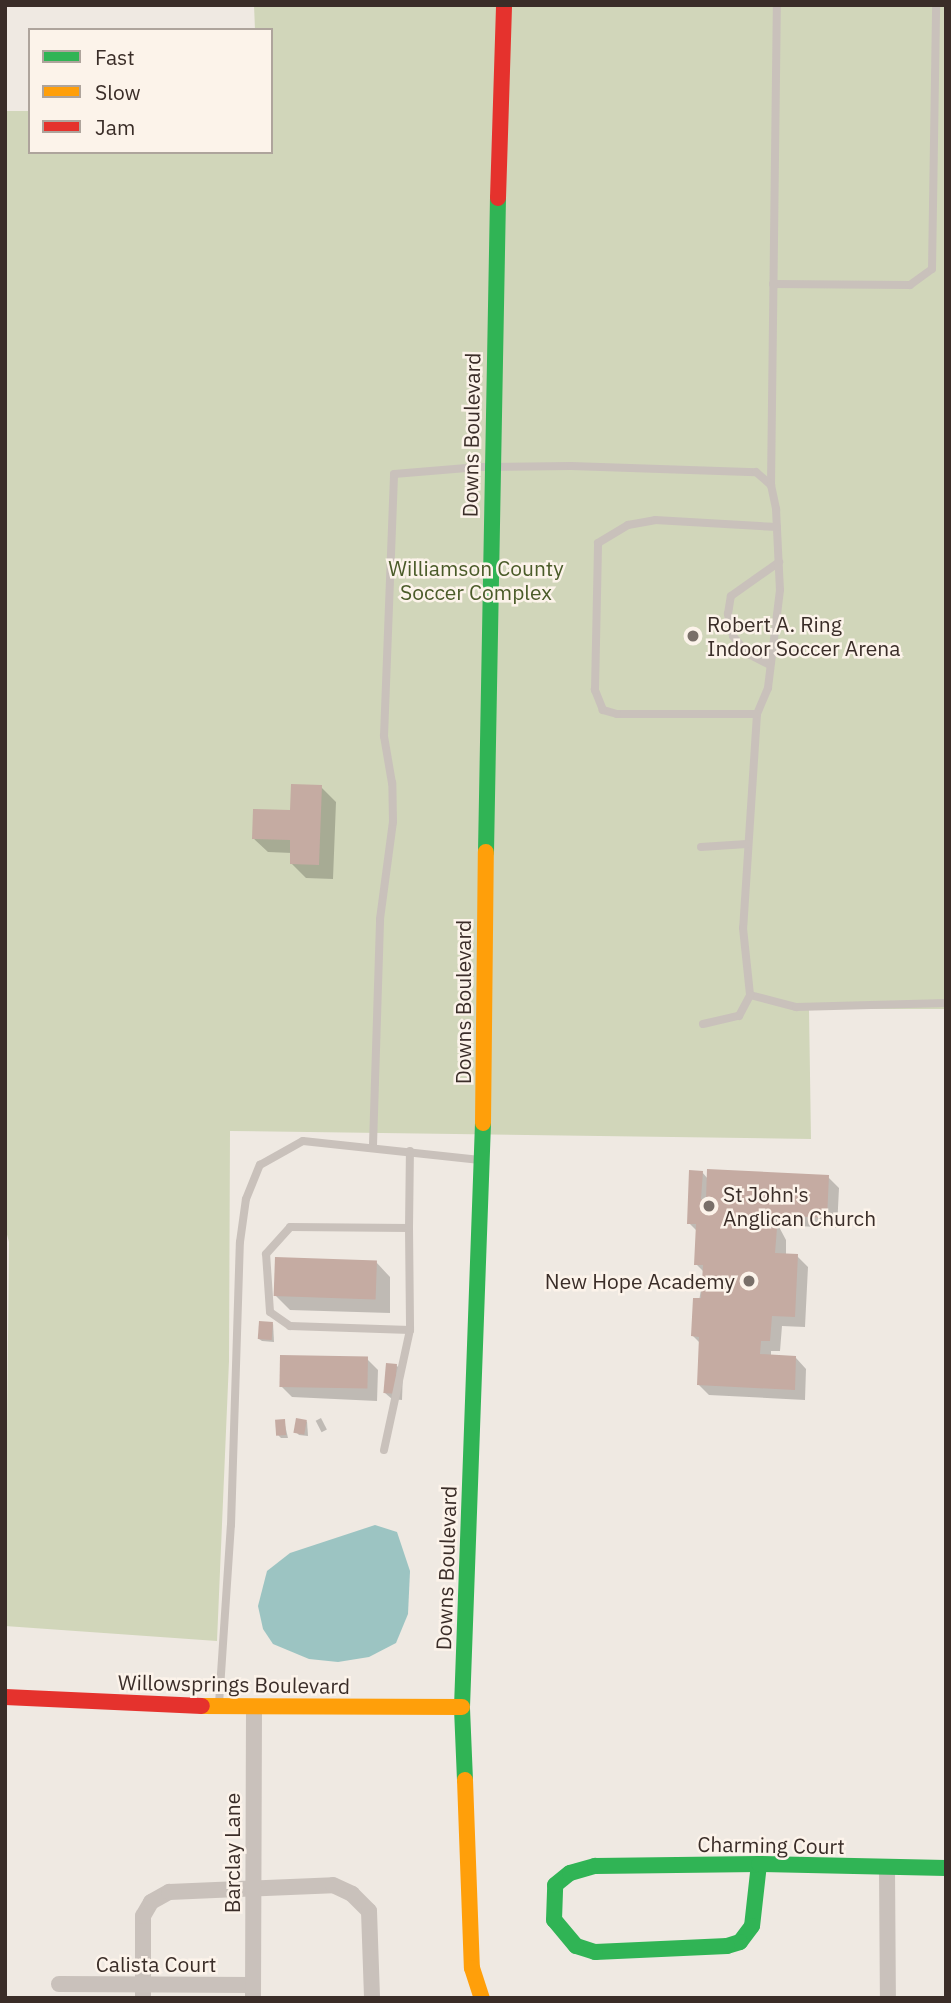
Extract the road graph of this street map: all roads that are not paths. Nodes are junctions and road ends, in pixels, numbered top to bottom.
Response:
1 (504, 5) edge
2 (777, 5) edge
3 (936, 5) edge
4 (773, 284) junction
5 (490, 468) junction
6 (771, 485) junction
7 (777, 527) junction
8 (779, 562) junction
9 (770, 666) junction
10 (757, 714) junction
11 (747, 845) junction
12 (701, 848) dead end
13 (750, 995) junction
14 (946, 1003) edge
15 (703, 1024) dead end
16 (373, 1145) junction
17 (411, 1151) junction
18 (483, 1160) junction
19 (409, 1228) junction
20 (410, 1330) junction
21 (384, 1450) dead end
22 (5, 1697) edge
23 (219, 1706) junction
24 (462, 1707) junction
25 (254, 1708) junction
26 (759, 1864) junction
27 (887, 1868) junction
28 (946, 1868) edge
29 (253, 1886) junction
30 (59, 1984) dead end
31 (144, 1991) edge
32 (253, 1992) edge
33 (372, 1998) edge
34 (482, 1998) edge
35 (888, 1998) edge

1 - 5 street, Downs Boulevard
2 - 4 lane
3 - 4 lane
4 - 6 lane
5 - 6 lane
5 - 16 lane
5 - 18 street, Downs Boulevard
6 - 7 lane
7 - 8 lane
7 - 10 lane
8 - 9 lane
8 - 9 lane
9 - 10 lane
10 - 11 lane
11 - 12 lane
11 - 13 lane
13 - 14 lane
13 - 15 lane
16 - 17 lane
16 - 23 lane
17 - 18 lane
17 - 19 lane
18 - 24 street, Downs Boulevard
19 - 20 lane
19 - 20 lane
20 - 21 lane
22 - 23 street, Willowsprings Boulevard
23 - 25 street, Willowsprings Boulevard
24 - 25 street, Willowsprings Boulevard
24 - 34 street, Downs Boulevard
25 - 29 street, Barclay Lane
26 - 26 street, Charming Court
26 - 27 street, Charming Court
27 - 28 street, Charming Court
27 - 35 street
29 - 31 street
29 - 32 street, Barclay Lane
29 - 33 street
30 - 31 street, Calista Court
31 - 32 street, Calista Court

